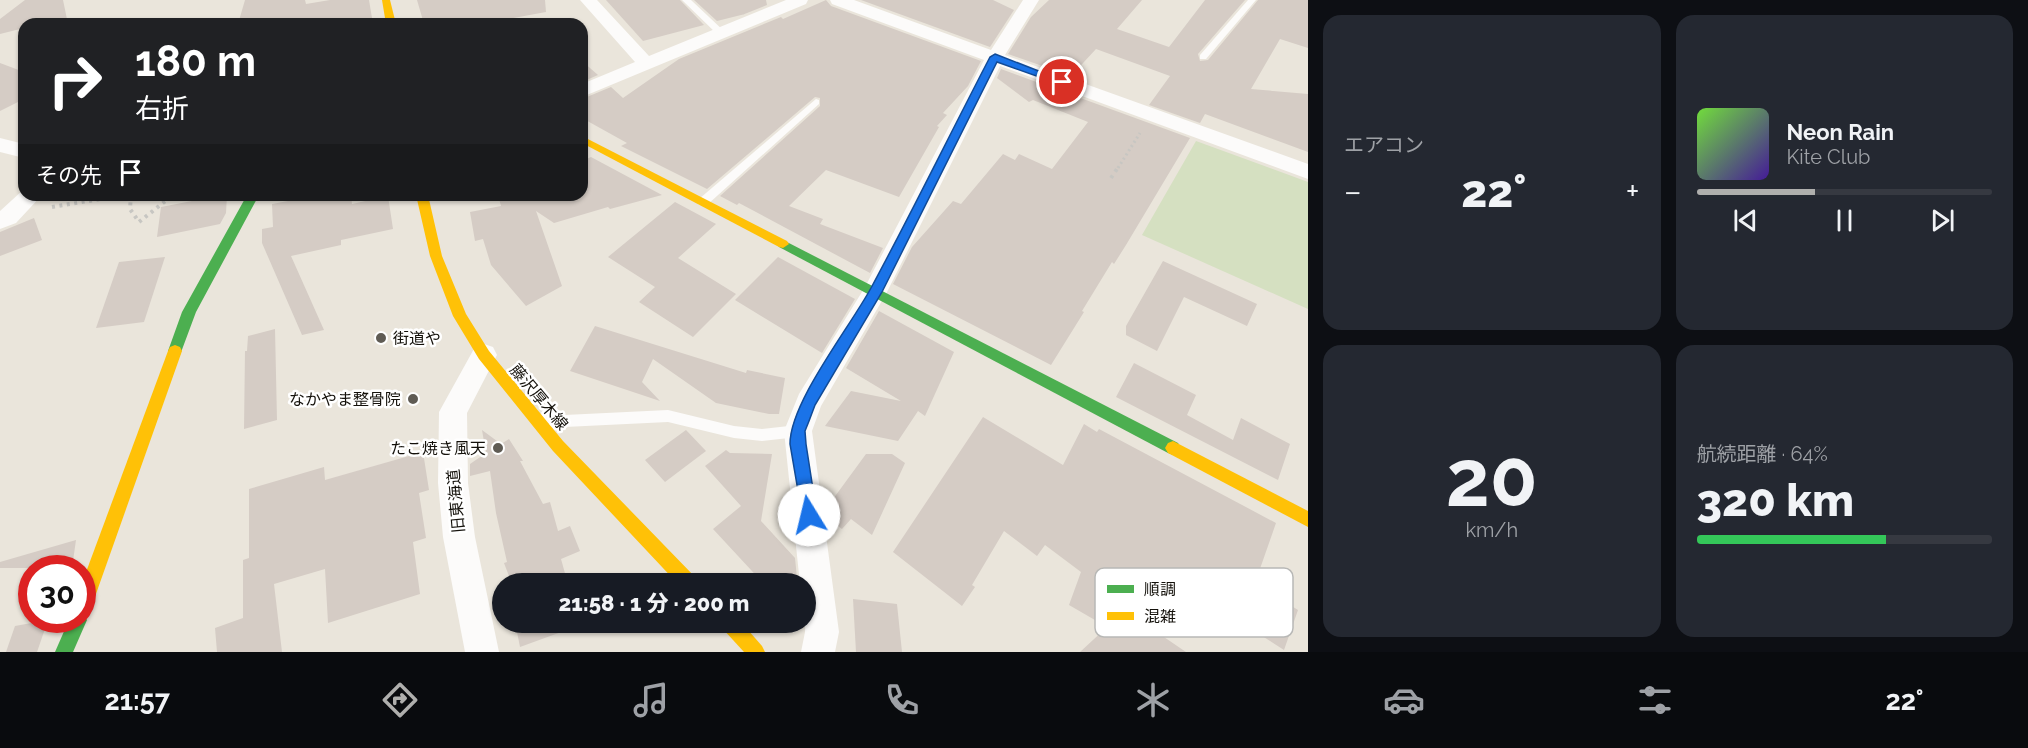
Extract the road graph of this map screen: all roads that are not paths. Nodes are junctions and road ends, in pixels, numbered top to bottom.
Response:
1 (386, 0) edge
2 (588, 0) edge
3 (686, 0) edge
4 (799, 0) edge
5 (838, 0) edge
6 (1030, 0) edge
7 (1252, 0) edge
8 (390, 18) edge
9 (722, 34) junction
10 (995, 57) junction
11 (1203, 57) dead end
12 (647, 66) junction
13 (588, 90) edge
14 (816, 102) dead end
15 (588, 142) edge
16 (0, 145) edge
17 (18, 150) edge
18 (1308, 172) edge
19 (24, 201) edge
20 (250, 201) edge
21 (423, 201) edge
22 (703, 202) junction
23 (2, 219) edge
24 (875, 292) junction
25 (484, 355) junction
26 (537, 422) junction
27 (798, 431) junction
28 (1308, 519) edge
29 (96, 569) edge
30 (680, 573) edge
31 (72, 633) edge
32 (738, 633) edge
33 (64, 652) edge
34 (482, 652) edge
35 (756, 652) edge
36 (818, 652) edge

1 - 8 street
2 - 12 street
3 - 9 lane
4 - 9 street
5 - 10 street
6 - 10 street
7 - 11 lane
9 - 12 street
10 - 18 street
10 - 24 street
12 - 13 street
14 - 22 lane
15 - 22 street
16 - 17 street
19 - 23 street
20 - 29 street
21 - 25 street, 藤沢厚木線
22 - 24 street
24 - 27 street
24 - 28 street
25 - 26 street, 藤沢厚木線
25 - 34 street, 旧東海道
26 - 27 lane
26 - 30 street, 藤沢厚木線
27 - 36 street
31 - 33 street
32 - 35 street

